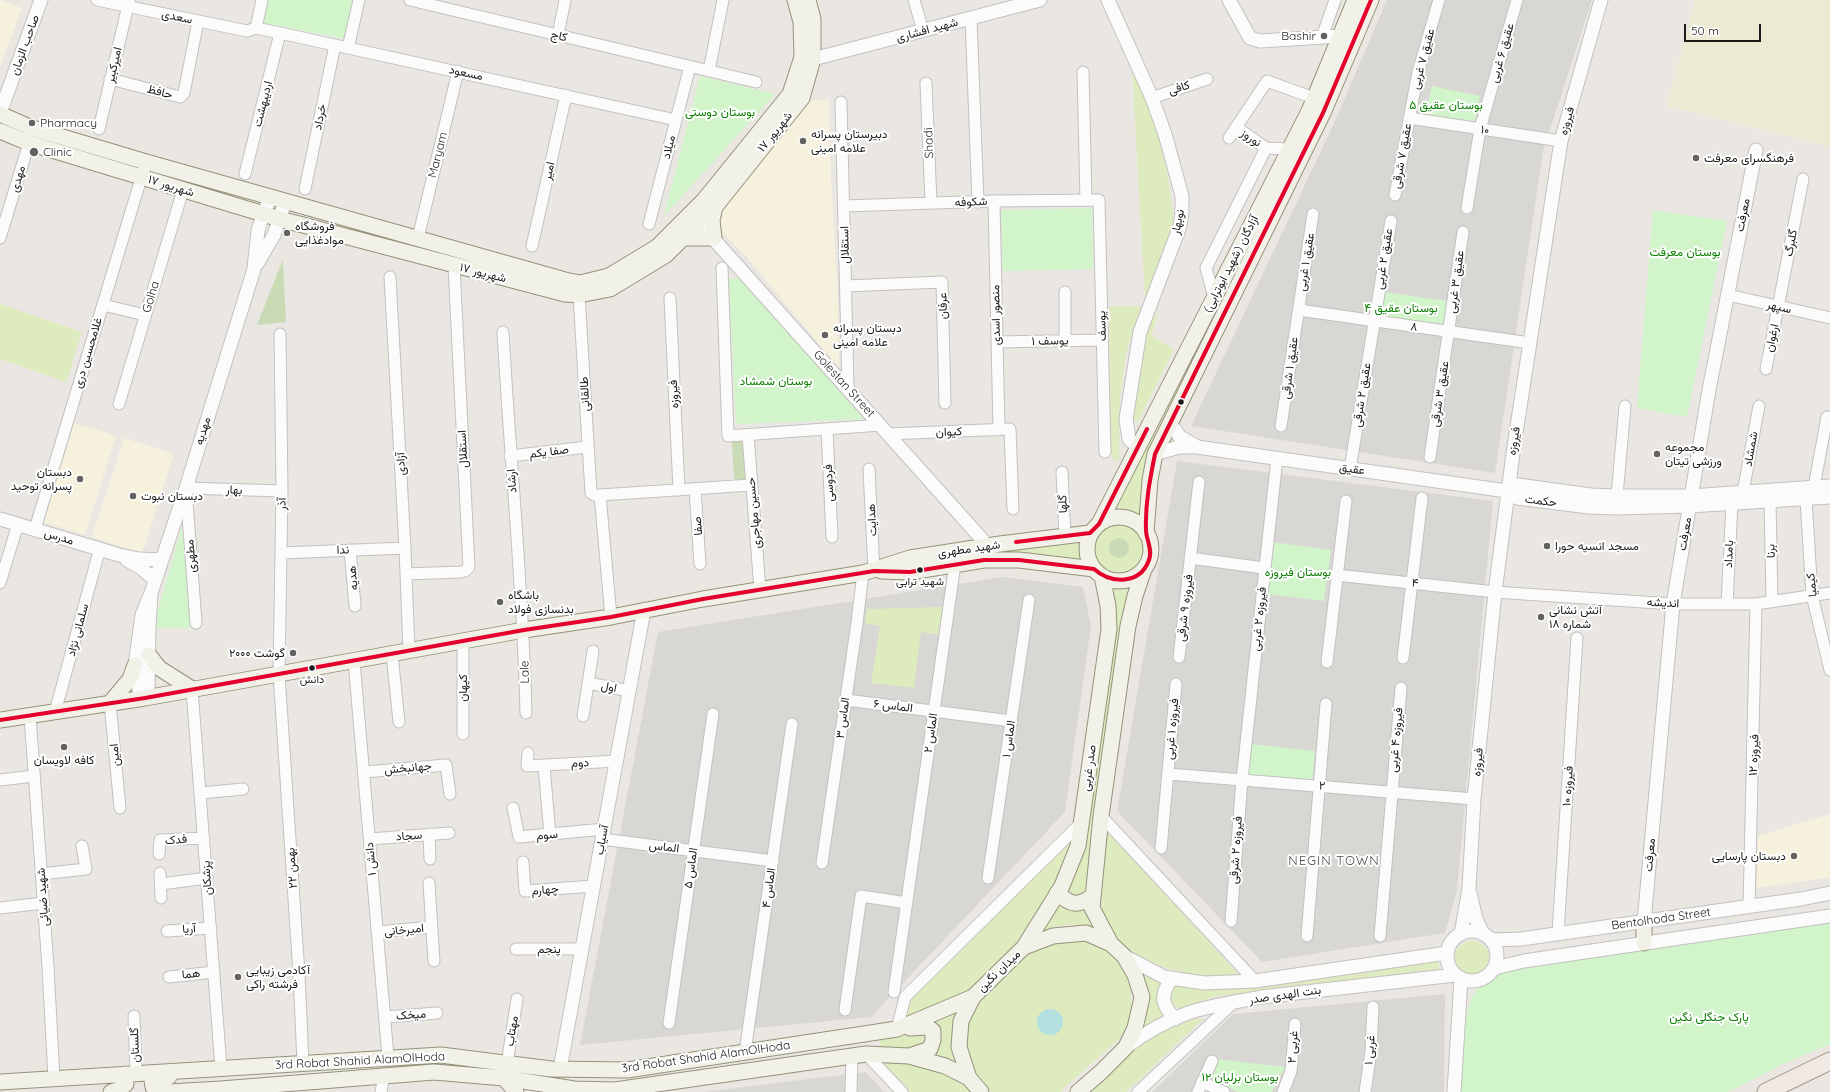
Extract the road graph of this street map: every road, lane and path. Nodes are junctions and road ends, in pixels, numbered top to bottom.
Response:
1 (41, 0) edge
2 (97, 0) edge
3 (262, 0) edge
4 (358, 0) edge
5 (410, 0) edge
6 (564, 0) edge
7 (723, 0) edge
8 (795, 0) edge
9 (808, 0) edge
10 (914, 0) edge
11 (1040, 0) edge
12 (1108, 0) edge
13 (1229, 0) edge
14 (1335, 0) edge
15 (1354, 0) edge
16 (1371, 0) edge
17 (1439, 0) edge
18 (1517, 0) edge
19 (1601, 0) edge
20 (427, 2) edge
21 (128, 3) edge
22 (971, 18) junction
23 (198, 21) junction
24 (256, 28) junction
25 (923, 31) junction
26 (280, 33) junction
27 (558, 35) junction
28 (1340, 36) junction
29 (1322, 37) junction
30 (334, 45) junction
31 (348, 48) junction
32 (807, 58) junction
33 (689, 70) dead end
34 (458, 71) junction
35 (709, 71) junction
36 (1083, 72) dead end
37 (110, 79) junction
38 (1207, 79) dead end
39 (756, 82) dead end
40 (926, 83) dead end
41 (566, 95) junction
42 (1152, 98) junction
43 (1314, 98) junction
44 (841, 102) dead end
45 (0, 113) edge
46 (1409, 118) junction
47 (676, 120) junction
48 (1236, 127) junction
49 (99, 129) dead end
50 (1480, 129) junction
51 (0, 131) edge
52 (1229, 138) dead end
53 (1561, 141) junction
54 (28, 143) junction
55 (1266, 148) junction
56 (1289, 149) junction
57 (1756, 150) dead end
58 (146, 162) junction
59 (246, 174) dead end
60 (141, 177) junction
61 (1802, 179) dead end
62 (305, 189) dead end
63 (183, 190) junction
64 (1395, 195) dead end
65 (270, 197) junction
66 (1086, 200) junction
67 (1098, 200) joint
68 (994, 201) junction
69 (285, 202) junction
70 (978, 202) junction
71 (931, 203) junction
72 (844, 206) junction
73 (715, 207) junction
74 (1467, 208) dead end
75 (264, 214) junction
76 (1313, 214) dead end
77 (695, 218) junction
78 (280, 219) junction
79 (1390, 221) dead end
80 (649, 224) dead end
81 (1463, 232) dead end
82 (0, 238) edge
83 (418, 238) junction
84 (684, 238) junction
85 (714, 238) junction
86 (532, 246) dead end
87 (454, 266) junction
88 (722, 268) dead end
89 (254, 269) junction
90 (390, 277) dead end
91 (846, 286) junction
92 (1065, 292) dead end
93 (579, 295) junction
94 (1728, 295) junction
95 (1214, 297) junction
96 (670, 298) dead end
97 (103, 305) junction
98 (1779, 307) junction
99 (1299, 310) junction
100 (145, 315) junction
101 (1830, 318) edge
102 (1374, 321) junction
103 (1449, 331) junction
104 (503, 332) dead end
105 (280, 334) dead end
106 (1102, 340) junction
107 (1065, 341) junction
108 (997, 342) junction
109 (1530, 343) junction
110 (1179, 366) junction
111 (1766, 370) dead end
112 (1194, 375) junction
113 (848, 388) junction
114 (945, 403) dead end
115 (118, 404) dead end
116 (1625, 406) dead end
117 (1759, 406) dead end
118 (1827, 417) dead end
119 (1170, 423) junction
120 (1282, 426) dead end
121 (827, 429) junction
122 (885, 429) junction
123 (1005, 429) junction
124 (748, 435) junction
125 (1197, 446) junction
126 (587, 447) junction
127 (1137, 447) junction
128 (1105, 452) dead end
129 (1155, 454) junction
130 (510, 456) junction
131 (1430, 457) dead end
132 (1277, 458) junction
133 (869, 469) dead end
134 (1350, 469) junction
135 (1062, 472) dead end
136 (1199, 482) dead end
137 (751, 485) junction
138 (1830, 486) edge
139 (1814, 487) junction
140 (186, 488) junction
141 (695, 489) junction
142 (679, 490) junction
143 (1507, 491) junction
144 (282, 492) junction
145 (1743, 492) junction
146 (596, 494) junction
147 (1617, 496) junction
148 (1830, 497) edge
149 (1422, 498) dead end
150 (1806, 499) junction
151 (1346, 501) dead end
152 (1690, 501) junction
153 (1770, 501) junction
154 (1732, 504) junction
155 (1013, 508) dead end
156 (0, 519) edge
157 (18, 524) junction
158 (36, 529) junction
159 (1095, 529) junction
160 (1146, 532) junction
161 (832, 537) dead end
162 (1064, 537) junction
163 (988, 546) junction
164 (100, 548) junction
165 (405, 548) junction
166 (350, 550) junction
167 (281, 553) junction
168 (119, 555) junction
169 (1190, 558) junction
170 (162, 560) junction
171 (700, 564) dead end
172 (955, 564) junction
173 (1264, 568) junction
174 (1144, 569) junction
175 (868, 572) junction
176 (1098, 573) junction
177 (406, 574) junction
178 (1336, 575) junction
179 (155, 580) junction
180 (0, 583) edge
181 (1410, 583) junction
182 (760, 590) junction
183 (1494, 592) junction
184 (151, 593) junction
185 (1830, 593) edge
186 (1812, 595) junction
187 (1028, 600) dead end
188 (1772, 601) junction
189 (1673, 604) junction
190 (1727, 604) junction
191 (1756, 604) junction
192 (355, 606) dead end
193 (644, 610) junction
194 (610, 617) junction
195 (196, 623) dead end
196 (524, 630) junction
197 (1577, 638) dead end
198 (463, 642) junction
199 (409, 651) junction
200 (593, 652) dead end
201 (392, 654) junction
202 (149, 655) junction
203 (1179, 658) dead end
204 (1402, 658) dead end
205 (354, 660) junction
206 (1327, 662) dead end
207 (136, 665) junction
208 (1830, 670) edge
209 (279, 674) junction
210 (588, 683) junction
211 (1176, 684) dead end
212 (1401, 688) dead end
213 (192, 689) junction
214 (630, 690) junction
215 (145, 698) junction
216 (846, 700) junction
217 (110, 703) junction
218 (1326, 704) dead end
219 (934, 711) junction
220 (55, 712) junction
221 (526, 713) dead end
222 (713, 714) dead end
223 (30, 716) junction
224 (584, 716) dead end
225 (0, 720) edge
226 (1011, 721) junction
227 (399, 722) dead end
228 (792, 724) dead end
229 (463, 734) dead end
230 (528, 753) dead end
231 (617, 761) junction
232 (544, 766) junction
233 (365, 772) junction
234 (1169, 774) junction
235 (34, 776) junction
236 (0, 780) edge
237 (1242, 780) junction
238 (1319, 786) junction
239 (243, 789) dead end
240 (1392, 792) junction
241 (200, 793) junction
242 (450, 794) dead end
243 (1474, 799) junction
244 (120, 808) dead end
245 (513, 808) dead end
246 (1101, 816) junction
247 (1081, 823) junction
248 (449, 833) dead end
249 (429, 834) junction
250 (603, 834) junction
251 (550, 835) junction
252 (204, 838) junction
253 (370, 838) junction
254 (82, 846) dead end
255 (1161, 848) dead end
256 (694, 851) junction
257 (159, 854) dead end
258 (430, 858) dead end
259 (773, 861) junction
260 (523, 862) dead end
261 (822, 863) dead end
262 (41, 874) junction
263 (207, 878) junction
264 (988, 878) dead end
265 (429, 883) dead end
266 (594, 886) junction
267 (1469, 888) junction
268 (1057, 893) junction
269 (1830, 893) edge
270 (1093, 896) junction
271 (161, 898) dead end
272 (907, 902) junction
273 (43, 903) junction
274 (1749, 907) junction
275 (0, 908) edge
276 (1830, 916) edge
277 (1231, 921) dead end
278 (1644, 922) junction
279 (430, 927) junction
280 (211, 928) junction
281 (167, 931) dead end
282 (378, 932) junction
283 (1558, 933) junction
284 (1461, 934) junction
285 (1307, 936) dead end
286 (1380, 936) dead end
287 (1487, 937) junction
288 (1644, 943) junction
289 (1111, 944) junction
290 (1024, 947) junction
291 (516, 949) dead end
292 (582, 949) junction
293 (1447, 953) junction
294 (1124, 956) junction
295 (434, 961) dead end
296 (1495, 968) junction
297 (214, 972) junction
298 (168, 977) dead end
299 (1458, 977) junction
300 (1172, 978) junction
301 (1255, 981) junction
302 (1476, 981) junction
303 (894, 992) dead end
304 (974, 996) junction
305 (517, 999) dead end
306 (1234, 1002) junction
307 (1373, 1007) dead end
308 (845, 1010) dead end
309 (1459, 1012) junction
310 (437, 1013) dead end
311 (134, 1016) dead end
312 (385, 1017) junction
313 (1175, 1019) junction
314 (669, 1023) dead end
315 (1295, 1024) dead end
316 (897, 1030) junction
317 (1126, 1047) junction
318 (746, 1052) junction
319 (859, 1055) junction
320 (909, 1056) junction
321 (388, 1057) junction
322 (1212, 1061) dead end
323 (1830, 1061) edge
324 (303, 1062) junction
325 (221, 1068) junction
326 (200, 1069) junction
327 (560, 1069) junction
328 (506, 1071) junction
329 (131, 1074) junction
330 (384, 1076) junction
331 (54, 1078) junction
332 (969, 1078) junction
333 (0, 1082) edge
334 (301, 1087) edge
335 (1200, 1087) edge
336 (662, 1088) edge
337 (572, 1090) edge
338 (221, 1091) edge
339 (111, 1092) edge
340 (159, 1092) edge
341 (168, 1092) edge
342 (381, 1092) edge
343 (516, 1092) edge
344 (851, 1092) edge
345 (902, 1092) edge
346 (981, 1092) edge
347 (1078, 1092) edge
348 (1138, 1092) edge
349 (1224, 1092) edge
350 (1283, 1092) edge
351 (1365, 1092) edge
352 (1454, 1092) edge
353 (1766, 1092) edge

1 - 45 street, صاحب الزمان
2 - 21 street, سعدی
3 - 24 street
4 - 31 street
5 - 20 street, کاج
6 - 27 street
7 - 35 street
8 - 32 main road, ۱۷ شهریور
9 - 32 main road, ۱۷ شهریور
10 - 25 street
11 - 22 street, شهید افشاری
12 - 42 street, نوبهار
13 - 29 street
14 - 29 street
15 - 28 main road, آزادگان (شهید ابوترابی)
16 - 112 main road, آزادگان (شهید ابوترابی)
17 - 46 street, عقیق ۷ غربی
18 - 50 street, عقیق ۶ غربی
19 - 53 street, فیروزه
20 - 27 street, کاج
21 - 23 street, سعدی
21 - 37 street, امیرکبیر
22 - 25 street, شهید افشاری
22 - 70 street
23 - 24 street, سعدی
23 - 37 street, حافظ
24 - 26 street, مسعود
25 - 32 street, شهید افشاری
26 - 30 street, مسعود
26 - 59 street, اردیبهشت
27 - 35 street, کاج
28 - 29 street
28 - 43 main road, آزادگان (شهید ابوترابی)
30 - 31 street, مسعود
30 - 62 street, خرداد
31 - 34 street, مسعود
32 - 73 main road, ۱۷ شهریور
32 - 77 main road, ۱۷ شهریور
33 - 47 street, میلاد
34 - 41 street, مسعود
34 - 83 street, Maryam
35 - 39 street, کاج
36 - 66 street
37 - 49 street, امیرکبیر
38 - 42 street, کافی
40 - 71 street, Shadi
41 - 47 street, مسعود
41 - 86 street, امیر
42 - 127 street, نوبهار
43 - 48 street
43 - 56 main road, آزادگان (شهید ابوترابی)
44 - 72 street, استقلال
45 - 58 main road, ۱۷ شهریور
46 - 50 street, ۱۰
46 - 64 street, عقیق ۷ شرقی
47 - 80 street, میلاد
48 - 52 street
48 - 55 street, نوروز
50 - 53 street, ۱۰
50 - 74 street, عقیق ۶ غربی
51 - 54 main road, ۱۷ شهریور
53 - 109 street, فیروزه
54 - 60 main road, ۱۷ شهریور
54 - 82 street, مهدی
55 - 56 street
55 - 95 street
56 - 95 main road, آزادگان (شهید ابوترابی)
57 - 94 street, معرفت
58 - 60 street, غلامحسین دری
58 - 65 main road, ۱۷ شهریور
60 - 63 main road, ۱۷ شهریور
60 - 97 street, غلامحسین دری
61 - 98 street, گلبرگ
63 - 75 main road, ۱۷ شهریور
63 - 100 street, Golha
65 - 69 main road, ۱۷ شهریور
65 - 75 street, مهدیه
66 - 67 street, شکوفه
66 - 68 street, شکوفه
67 - 106 street, یوسف
68 - 70 street, شکوفه
68 - 108 street, منصور اسدی
69 - 78 street, مهدیه
69 - 83 main road, ۱۷ شهریور
70 - 71 street, شکوفه
71 - 72 street, شکوفه
72 - 91 street, استقلال
73 - 77 main road, ۱۷ شهریور
73 - 85 main road
75 - 78 main road, ۱۷ شهریور
75 - 89 street, مهدیه
76 - 99 street, عقیق ۱ غربی
77 - 83 main road, ۱۷ شهریور
77 - 84 main road, ۱۷ شهریور
77 - 85 street, Golestan Street
78 - 87 main road, ۱۷ شهریور
78 - 89 street, مهدیه
79 - 102 street, عقیق ۲ غربی
81 - 103 street, عقیق ۳ غربی
84 - 85 main road
84 - 93 main road, ۱۷ شهریور
85 - 113 street, Golestan Street
87 - 93 main road, ۱۷ شهریور
87 - 177 street, استقلال
88 - 124 street, کیوان
89 - 140 street, مهدیه
90 - 165 street, آزادی
91 - 113 street, استقلال
91 - 114 street, عرفان
92 - 107 street
93 - 126 street, طالقانی
94 - 98 street, سپهر
94 - 152 street, معرفت
95 - 110 main road, آزادگان (شهید ابوترابی)
96 - 142 street, فیروزه
97 - 100 street
97 - 158 street, غلامحسین دری
98 - 101 street, سپهر
98 - 111 street, ارغوان
99 - 102 street, ۸
99 - 120 street, عقیق ۱ شرقی
100 - 115 street, Golha
102 - 103 street, ۸
102 - 134 street, عقیق ۲ شرقی
103 - 109 street, ۸
103 - 131 street, عقیق ۳ شرقی
104 - 130 street, ارشاد
105 - 144 street, آذر
106 - 107 street, یوسف ۱
106 - 128 street, یوسف
107 - 108 street, یوسف ۱
108 - 123 street, منصور اسدی
109 - 143 street, فیروزه
110 - 112 main road
110 - 127 main road, آزادگان (شهید ابوترابی)
112 - 119 main road, آزادگان (شهید ابوترابی)
113 - 122 street, Golestan Street
116 - 147 street
117 - 145 street, شمشاد
118 - 139 street
119 - 125 street
119 - 129 main road, آزادگان (شهید ابوترابی)
121 - 122 street, کیوان
121 - 124 street, کیوان
121 - 161 street, فردوسی
122 - 123 street, کیوان
122 - 163 street, Golestan Street
123 - 155 street, منصور اسدی
124 - 137 street, حسین مهاجری
125 - 129 street
125 - 132 street, عقیق
126 - 130 street, صفا یکم
126 - 146 street, طالقانی
127 - 159 main road, آزادگان (شهید ابوترابی)
129 - 160 main road, آزادگان (شهید ابوترابی)
130 - 196 street, ارشاد
132 - 134 street, عقیق
132 - 173 street, فیروزه ۲ غربی
133 - 175 street, هدایت
134 - 143 street, عقیق
135 - 162 street, گلها
136 - 169 street, فیروزه ۹ شرقی
137 - 141 street
137 - 182 street, حسین مهاجری
138 - 139 street, حکمت
139 - 145 street, حکمت
140 - 144 street, بهار
140 - 170 street, مهدیه
140 - 195 street, مطهری
141 - 142 street
141 - 171 street, صفا
142 - 146 street
143 - 147 street, حکمت
143 - 152 street, حکمت
143 - 183 street, فیروزه
144 - 167 street, آذر
145 - 152 street, حکمت
146 - 194 street, طالقانی
147 - 152 street, حکمت
148 - 150 street, حکمت
149 - 181 street
150 - 153 street, حکمت
150 - 186 street, کیمیا
151 - 178 street
152 - 154 street, حکمت
152 - 189 street, معرفت
153 - 154 street, حکمت
153 - 188 street, برنا
154 - 190 street, بامداد
156 - 157 street, مدرس
157 - 158 street, مدرس
157 - 180 street
158 - 164 street, مدرس
159 - 160 main road
159 - 162 main road, شهید مطهری
159 - 176 main road
160 - 174 main road
162 - 163 main road, شهید مطهری
163 - 175 main road, شهید مطهری
164 - 168 street, مدرس
164 - 220 street, سلمانی نژاد
165 - 166 street, ندا
165 - 177 street, آزادی
166 - 167 street, ندا
166 - 192 street, هدیه
167 - 209 street, آذر
168 - 170 street
168 - 179 street
169 - 173 street
169 - 203 street, فیروزه ۹ شرقی
170 - 179 street, مهدیه
172 - 175 main road
172 - 176 main road
172 - 219 street, الماس ۲
173 - 237 street, فیروزه ۲ غربی
174 - 176 main road
174 - 246 main road, صدر غربی
175 - 182 main road
175 - 216 street, الماس ۳
176 - 247 main road, صدر غربی
177 - 199 street, آزادی
178 - 181 street, ۴
178 - 206 street
179 - 184 street, مهدیه
181 - 183 street, ۴
181 - 204 street
182 - 193 main road
183 - 189 street, اندیشه
183 - 243 street, فیروزه
184 - 202 street, مهدیه
184 - 207 street, مهدیه
185 - 186 street, اندیشه
186 - 188 street, اندیشه
186 - 208 street, کیمیا
187 - 226 street, الماس ۱
188 - 191 street, اندیشه
189 - 190 street, اندیشه
189 - 278 street, معرفت
190 - 191 street, اندیشه
191 - 274 street, فیروزه ۱۲
193 - 194 main road
193 - 214 street, آسیاب
194 - 196 main road
196 - 198 main road
196 - 221 street, Lale
197 - 283 street, فیروزه ۱۰
198 - 199 main road
198 - 229 street, کیهان
199 - 201 main road
200 - 210 street
201 - 205 main road
201 - 227 street
202 - 213 main road
202 - 215 street, مهدیه
205 - 209 main road
205 - 233 street, دانش ۱
207 - 215 street, مهدیه
207 - 217 main road
209 - 213 main road
209 - 324 street, ۲۲ بهمن
210 - 214 street, اول
210 - 224 street
211 - 234 street, فیروزه ۱ غربی
212 - 240 street, فیروزه ۴ غربی
213 - 215 main road
213 - 241 street, پزشکان
214 - 231 street, آسیاب
215 - 217 main road
216 - 219 street, الماس ۶
216 - 261 street, الماس ۳
217 - 220 main road
217 - 244 street, امین
218 - 238 street
219 - 226 street, الماس ۶
219 - 272 street, الماس ۲
220 - 223 main road
222 - 256 street, الماس ۵
223 - 225 main road
223 - 235 street, شهید ضیائی
226 - 264 street, الماس ۱
228 - 259 street, الماس ۴
230 - 232 street, دوم
231 - 232 street, دوم
231 - 250 street, آسیاب
232 - 251 street
233 - 242 street, جهانبخش
233 - 253 street, دانش ۱
234 - 237 street, ۲
234 - 255 street, فیروزه ۱ غربی
235 - 236 street
235 - 262 street, شهید ضیائی
237 - 238 street, ۲
237 - 277 street, فیروزه ۲ شرقی
238 - 240 street, ۲
238 - 285 street
239 - 241 street
240 - 243 street, ۲
240 - 286 street, فیروزه ۴ غربی
241 - 252 street, پزشکان
243 - 267 street, فیروزه
245 - 251 street, سوم
246 - 270 main road, صدر غربی
246 - 301 street
247 - 268 main road, صدر غربی
247 - 316 street
248 - 249 street, سجاد
249 - 253 street, سجاد
249 - 258 street
250 - 251 street, سوم
250 - 256 street, الماس
250 - 266 street, آسیاب
252 - 257 street, فدک
252 - 263 street, پزشکان
253 - 282 street, دانش ۱
254 - 262 street
256 - 259 street, الماس
256 - 314 street, الماس ۵
259 - 318 street, الماس ۴
260 - 266 street, چهارم
262 - 273 street, شهید ضیائی
263 - 271 street
263 - 280 street, پزشکان
265 - 279 street
266 - 292 street, آسیاب
267 - 284 street
267 - 287 street
268 - 270 main road
268 - 290 main road, صدر غربی
269 - 274 street, Bentolhoda Street
270 - 289 main road, صدر غربی
272 - 303 street, الماس ۲
272 - 308 street
273 - 275 street
273 - 331 street, شهید ضیائی
274 - 278 street, Bentolhoda Street
276 - 288 street, Bentolhoda Street
278 - 283 street, Bentolhoda Street
278 - 288 main road
279 - 282 street, امیرخانی
279 - 295 street
280 - 281 street, آریا
280 - 297 street, پزشکان
282 - 312 street, دانش ۱
283 - 287 street, Bentolhoda Street
284 - 287 street
284 - 293 street
287 - 296 street
288 - 296 street, Bentolhoda Street
289 - 290 main road, میدان نگین
289 - 294 main road, میدان نگین
290 - 304 main road, میدان نگین
291 - 292 street, پنجم
292 - 327 street, آسیاب
293 - 299 street
293 - 301 street, بنت الهدی صدر
294 - 300 street, بنت الهدی صدر
294 - 317 main road, میدان نگین
296 - 302 street
297 - 298 street, هما
297 - 325 street, پزشکان
299 - 302 street
299 - 306 street, بنت الهدی صدر
299 - 309 street
300 - 301 street, بنت الهدی صدر
300 - 313 street
302 - 309 street
304 - 316 main road, 3rd Robat Shahid AlamOlHoda
304 - 332 main road, میدان نگین
305 - 328 street, مهتاب
306 - 313 street, بنت الهدی صدر
306 - 348 street
307 - 351 street, ۱ غربی
309 - 352 street
310 - 312 street, میخک
311 - 329 street, گلستان
312 - 321 street, دانش ۱
313 - 317 street, بنت الهدی صدر
315 - 350 street, ۲ غربی
316 - 318 main road, 3rd Robat Shahid AlamOlHoda
316 - 320 main road
317 - 347 main road, میدان نگین
318 - 327 main road, 3rd Robat Shahid AlamOlHoda
319 - 320 main road, 3rd Robat Shahid AlamOlHoda
319 - 336 main road, 3rd Robat Shahid AlamOlHoda
319 - 344 street
319 - 345 street
320 - 332 main road, 3rd Robat Shahid AlamOlHoda
321 - 324 main road, 3rd Robat Shahid AlamOlHoda
321 - 328 main road, 3rd Robat Shahid AlamOlHoda
322 - 335 street
323 - 353 main road
324 - 325 main road, 3rd Robat Shahid AlamOlHoda
325 - 326 main road, 3rd Robat Shahid AlamOlHoda
326 - 329 main road, 3rd Robat Shahid AlamOlHoda
326 - 340 main road
327 - 328 main road, 3rd Robat Shahid AlamOlHoda
328 - 330 main road, 3rd Robat Shahid AlamOlHoda
328 - 337 main road, 3rd Robat Shahid AlamOlHoda
328 - 343 main road
329 - 331 main road, 3rd Robat Shahid AlamOlHoda
329 - 339 main road
330 - 334 main road, 3rd Robat Shahid AlamOlHoda
330 - 342 street
331 - 333 main road, 3rd Robat Shahid AlamOlHoda
332 - 346 main road, میدان نگین
334 - 338 main road, 3rd Robat Shahid AlamOlHoda
335 - 349 street
336 - 337 main road, 3rd Robat Shahid AlamOlHoda
338 - 341 main road, 3rd Robat Shahid AlamOlHoda

